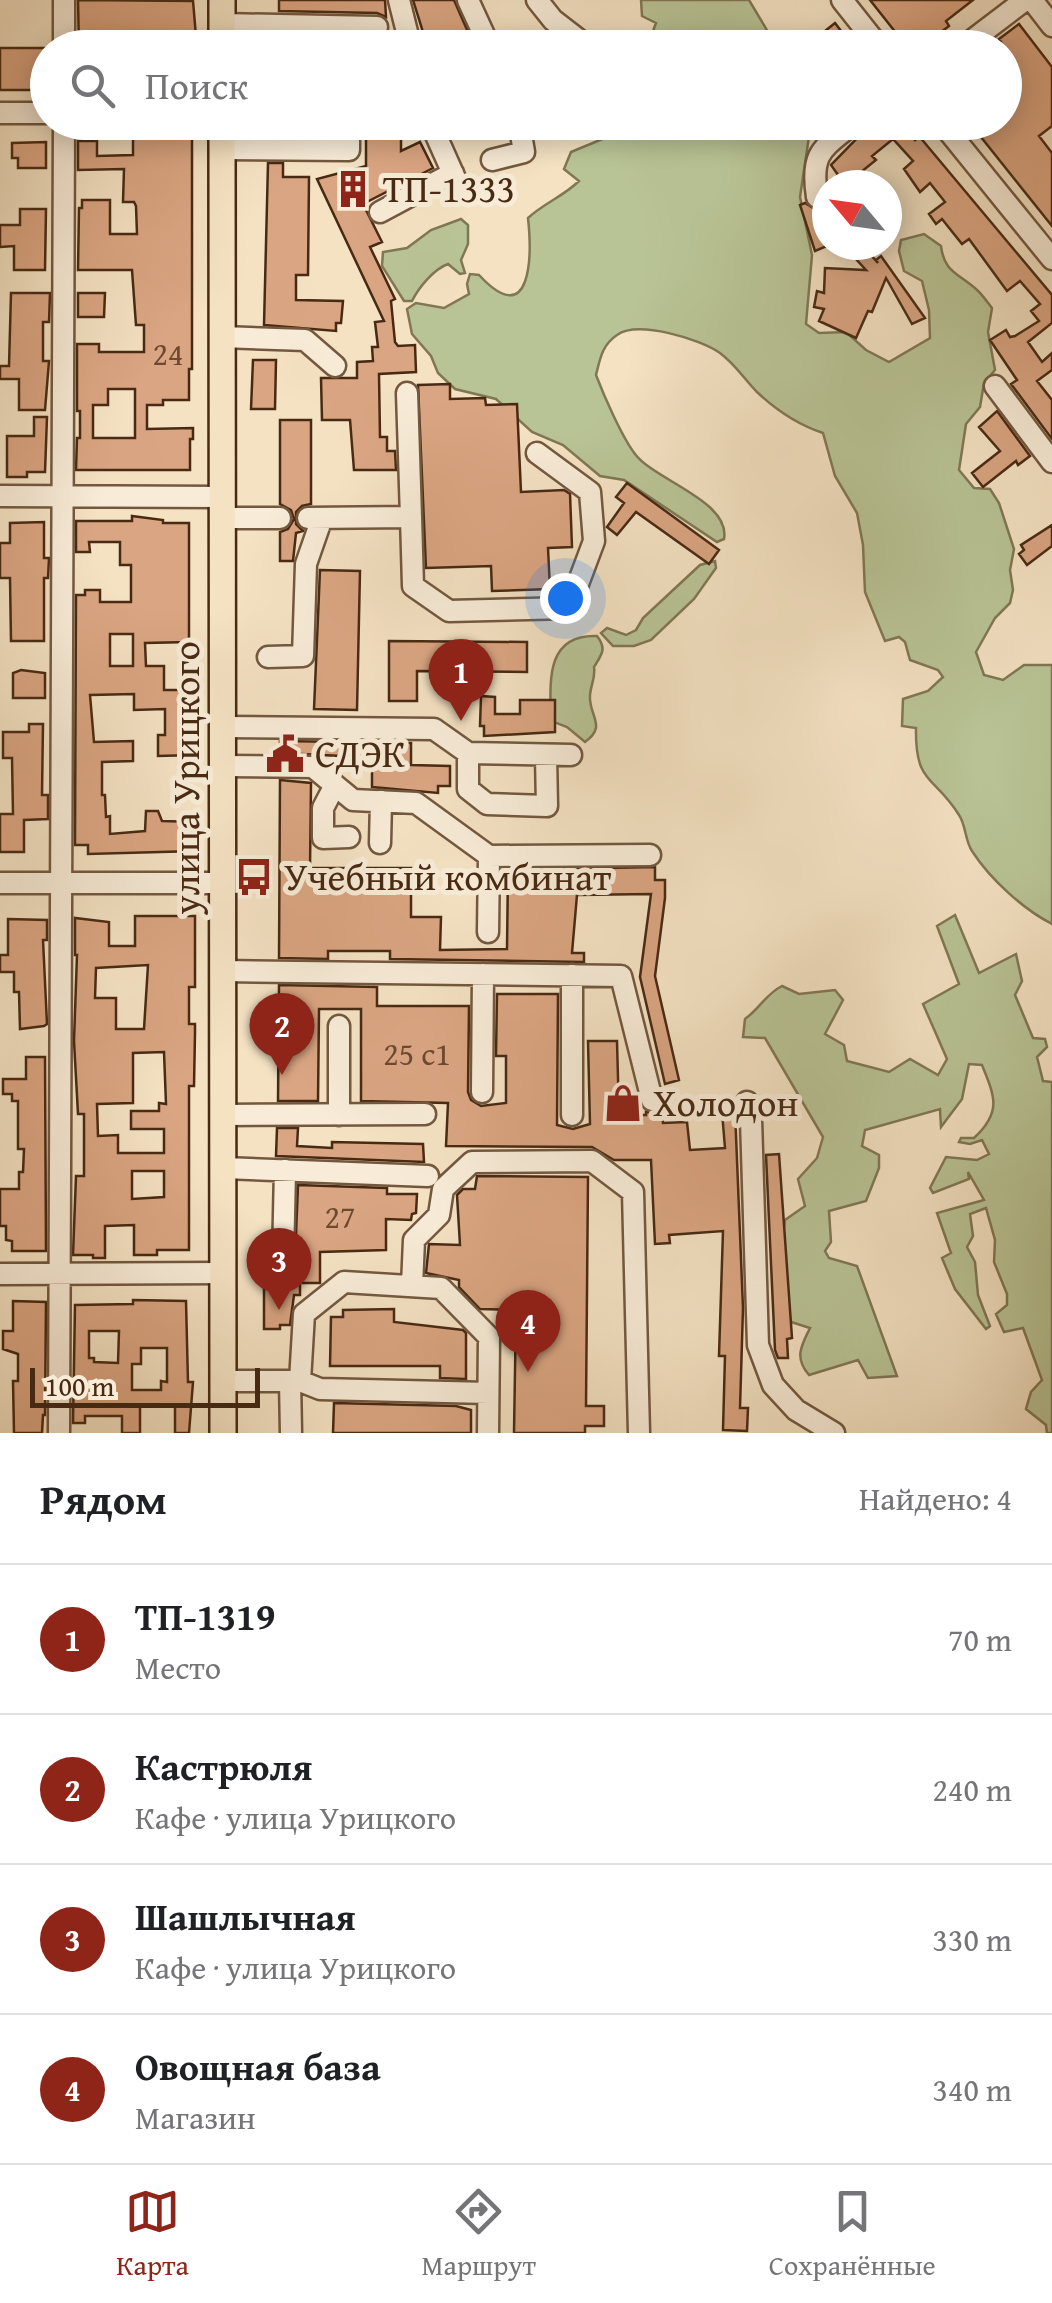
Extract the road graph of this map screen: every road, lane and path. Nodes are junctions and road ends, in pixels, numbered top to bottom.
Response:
1 (64, 0) edge
2 (400, 0) edge
3 (468, 0) edge
4 (537, 0) edge
5 (842, 0) edge
6 (1028, 0) edge
7 (222, 24) edge
8 (1052, 26) edge
9 (377, 27) dead end
10 (64, 30) edge
11 (407, 30) edge
12 (482, 30) edge
13 (566, 30) edge
14 (866, 30) edge
15 (987, 30) edge
16 (0, 113) edge
17 (30, 113) edge
18 (64, 140) edge
19 (222, 140) edge
20 (258, 140) edge
21 (348, 140) edge
22 (438, 140) edge
23 (522, 140) edge
24 (834, 140) edge
25 (956, 140) edge
26 (492, 160) dead end
27 (813, 170) edge
28 (380, 212) dead end
29 (1052, 258) edge
30 (222, 337) junction
31 (335, 366) dead end
32 (995, 386) dead end
33 (407, 393) dead end
34 (537, 454) dead end
35 (1052, 462) edge
36 (0, 496) edge
37 (62, 496) junction
38 (223, 507) junction
39 (411, 517) junction
40 (280, 518) dead end
41 (268, 657) dead end
42 (223, 727) junction
43 (468, 754) junction
44 (571, 754) dead end
45 (546, 756) junction
46 (223, 766) junction
47 (335, 785) junction
48 (381, 801) junction
49 (349, 837) dead end
50 (380, 844) dead end
51 (650, 855) dead end
52 (489, 856) junction
53 (0, 883) edge
54 (61, 883) junction
55 (223, 883) junction
56 (488, 932) dead end
57 (224, 971) junction
58 (483, 974) junction
59 (572, 975) junction
60 (339, 1026) dead end
61 (482, 1092) dead end
62 (652, 1100) dead end
63 (747, 1102) dead end
64 (339, 1114) junction
65 (425, 1114) dead end
66 (572, 1114) dead end
67 (224, 1115) junction
68 (224, 1168) junction
69 (286, 1170) junction
70 (428, 1176) dead end
71 (283, 1258) dead end
72 (224, 1273) junction
73 (0, 1274) edge
74 (59, 1274) junction
75 (412, 1286) junction
76 (223, 1381) junction
77 (295, 1382) junction
78 (488, 1393) junction
79 (59, 1433) edge
80 (223, 1433) edge
81 (291, 1433) edge
82 (488, 1433) edge
83 (640, 1433) edge
84 (832, 1433) edge

1 - 10 street
2 - 11 street
3 - 12 street
4 - 13 street
5 - 14 street
6 - 8 street
6 - 15 street
7 - 9 street
16 - 17 street
18 - 37 street
19 - 30 main road, улица Урицкого
20 - 21 street
22 - 28 street
23 - 26 street
24 - 27 street
25 - 29 street
30 - 31 street
30 - 38 main road, улица Урицкого
32 - 35 street
33 - 39 street
34 - 39 street
36 - 37 street
37 - 38 street
37 - 54 street
38 - 40 street
38 - 42 main road, улица Урицкого
39 - 41 street
42 - 43 street
42 - 46 main road, улица Урицкого
43 - 45 street
43 - 45 street
44 - 45 street
46 - 47 street
46 - 55 main road, улица Урицкого
47 - 48 street
47 - 49 street
48 - 50 street
48 - 52 street
51 - 52 street
52 - 56 street
53 - 54 street
54 - 55 street
54 - 74 street
55 - 57 main road, улица Урицкого
57 - 58 street
57 - 67 main road, улица Урицкого
58 - 59 street
58 - 61 street
59 - 62 street
59 - 66 street
60 - 64 street
63 - 84 street
64 - 65 street
64 - 67 street
67 - 68 main road, улица Урицкого
68 - 69 street
68 - 72 main road, улица Урицкого
69 - 70 street
69 - 71 street
72 - 74 street
72 - 76 main road, улица Урицкого
73 - 74 street
74 - 79 street
75 - 77 street
75 - 78 street
75 - 83 street
76 - 77 street
76 - 80 main road, улица Урицкого
77 - 78 street
77 - 81 street
78 - 82 street

